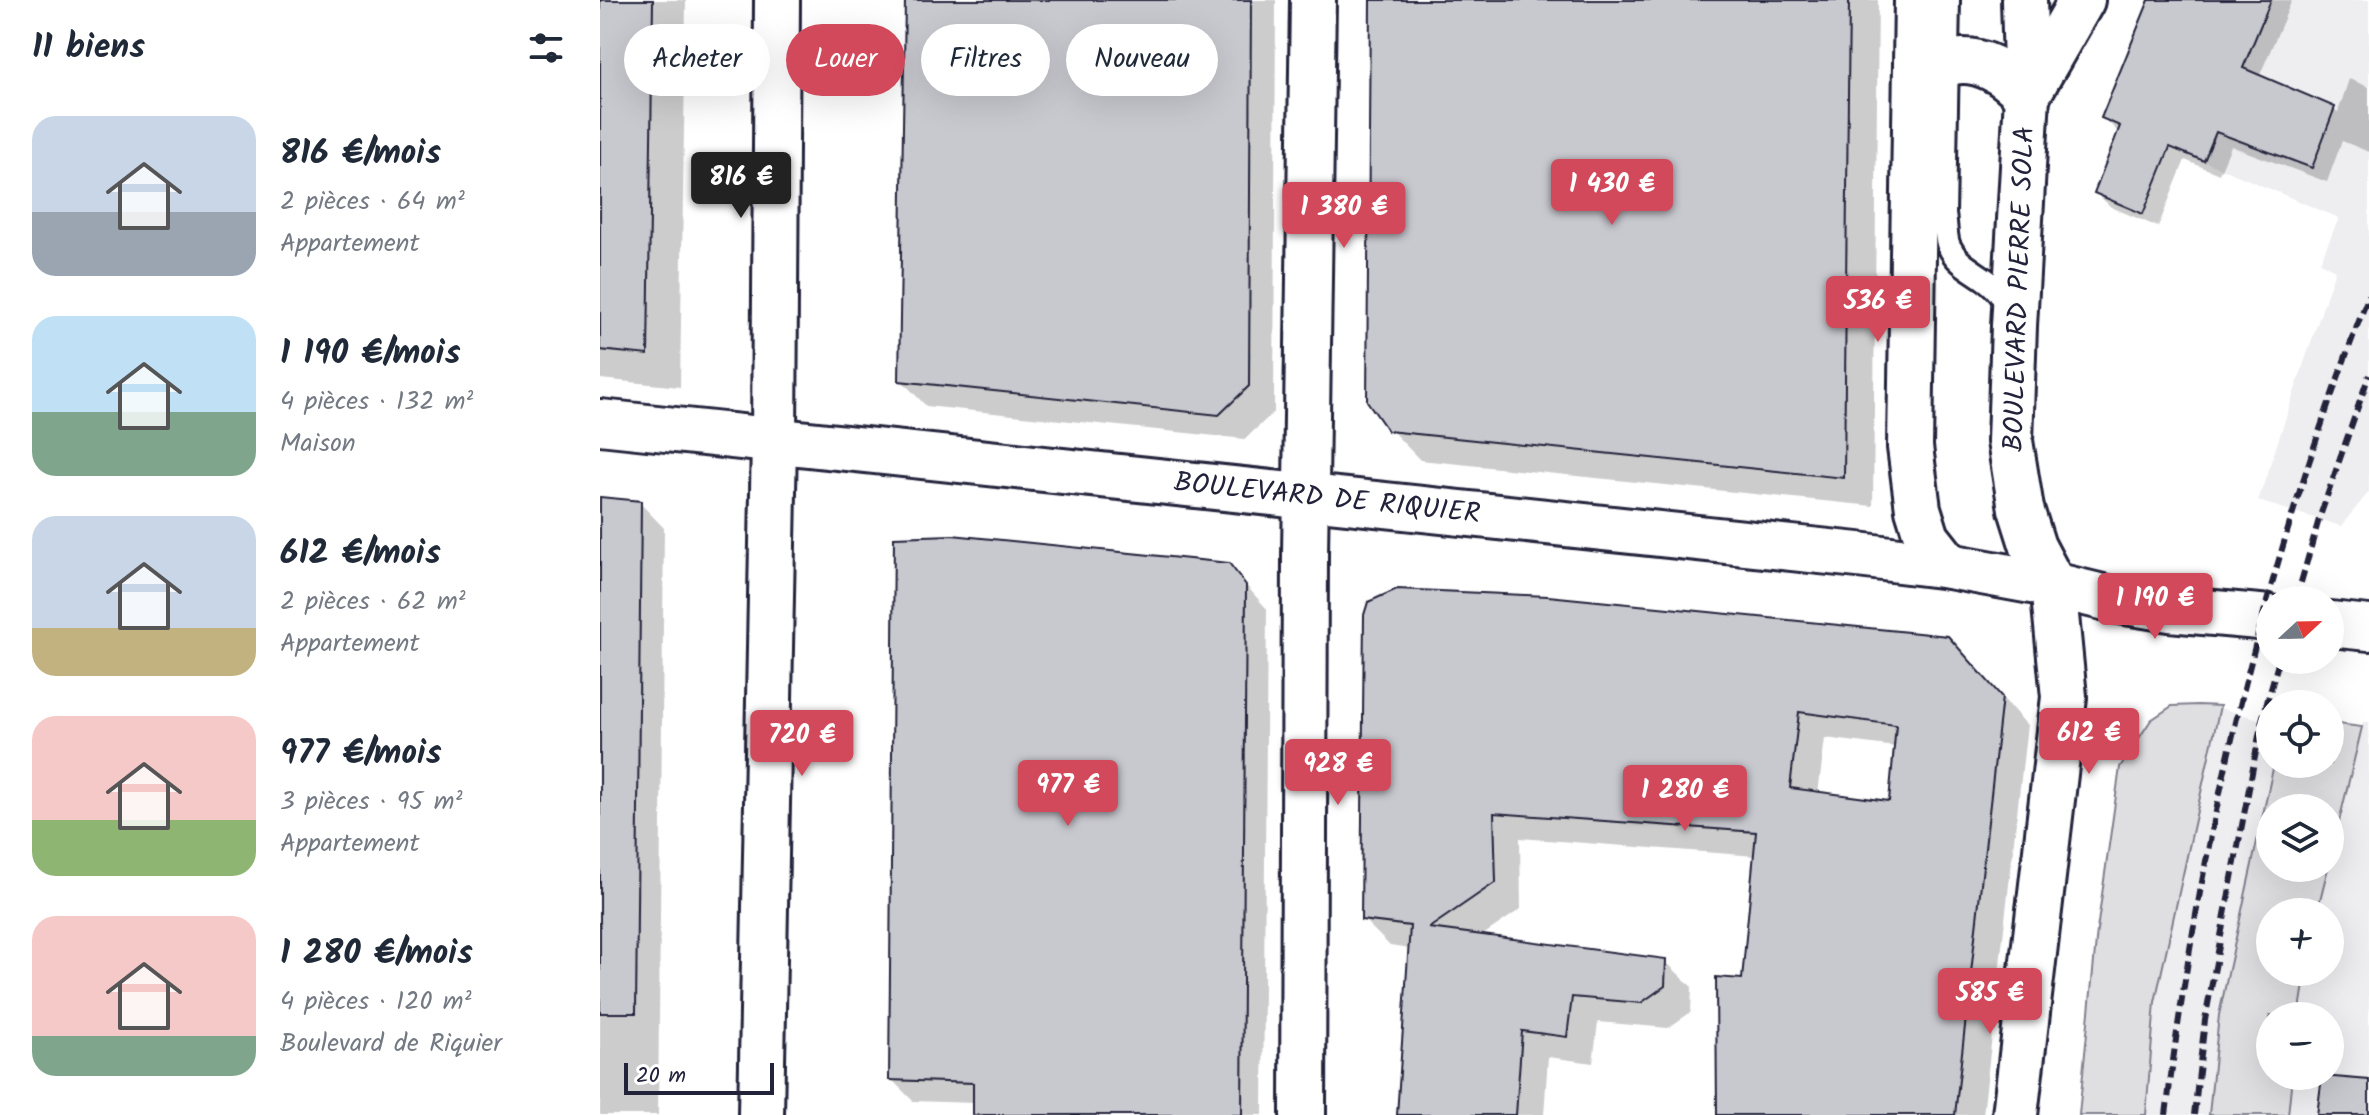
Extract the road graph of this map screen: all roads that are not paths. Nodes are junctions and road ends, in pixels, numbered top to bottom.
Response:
1 (777, 0) edge
2 (1313, 0) edge
3 (1917, 0) edge
4 (1948, 0) edge
5 (2024, 0) edge
6 (2082, 0) edge
7 (1932, 77) junction
8 (2027, 96) junction
9 (2014, 326) junction
10 (600, 422) edge
11 (774, 440) junction
12 (1306, 498) junction
13 (1949, 566) junction
14 (2053, 585) junction
15 (2256, 617) edge
16 (2344, 625) edge
17 (2369, 628) edge
18 (761, 1115) edge
19 (1303, 1115) edge
20 (2015, 1115) edge

1 - 11 main road
2 - 12 main road
3 - 7 main road
4 - 7 lane
5 - 8 main road
6 - 8 main road, BOULEVARD PIERRE SOLA
7 - 8 main road
7 - 9 lane
7 - 13 main road
8 - 9 main road, BOULEVARD PIERRE SOLA
9 - 14 main road, BOULEVARD PIERRE SOLA
10 - 11 main road, BOULEVARD DE RIQUIER
11 - 12 main road, BOULEVARD DE RIQUIER
11 - 18 main road
12 - 13 main road, BOULEVARD DE RIQUIER
12 - 19 main road
13 - 14 main road, BOULEVARD DE RIQUIER
14 - 15 main road, BOULEVARD DE RIQUIER
14 - 20 main road
16 - 17 main road

